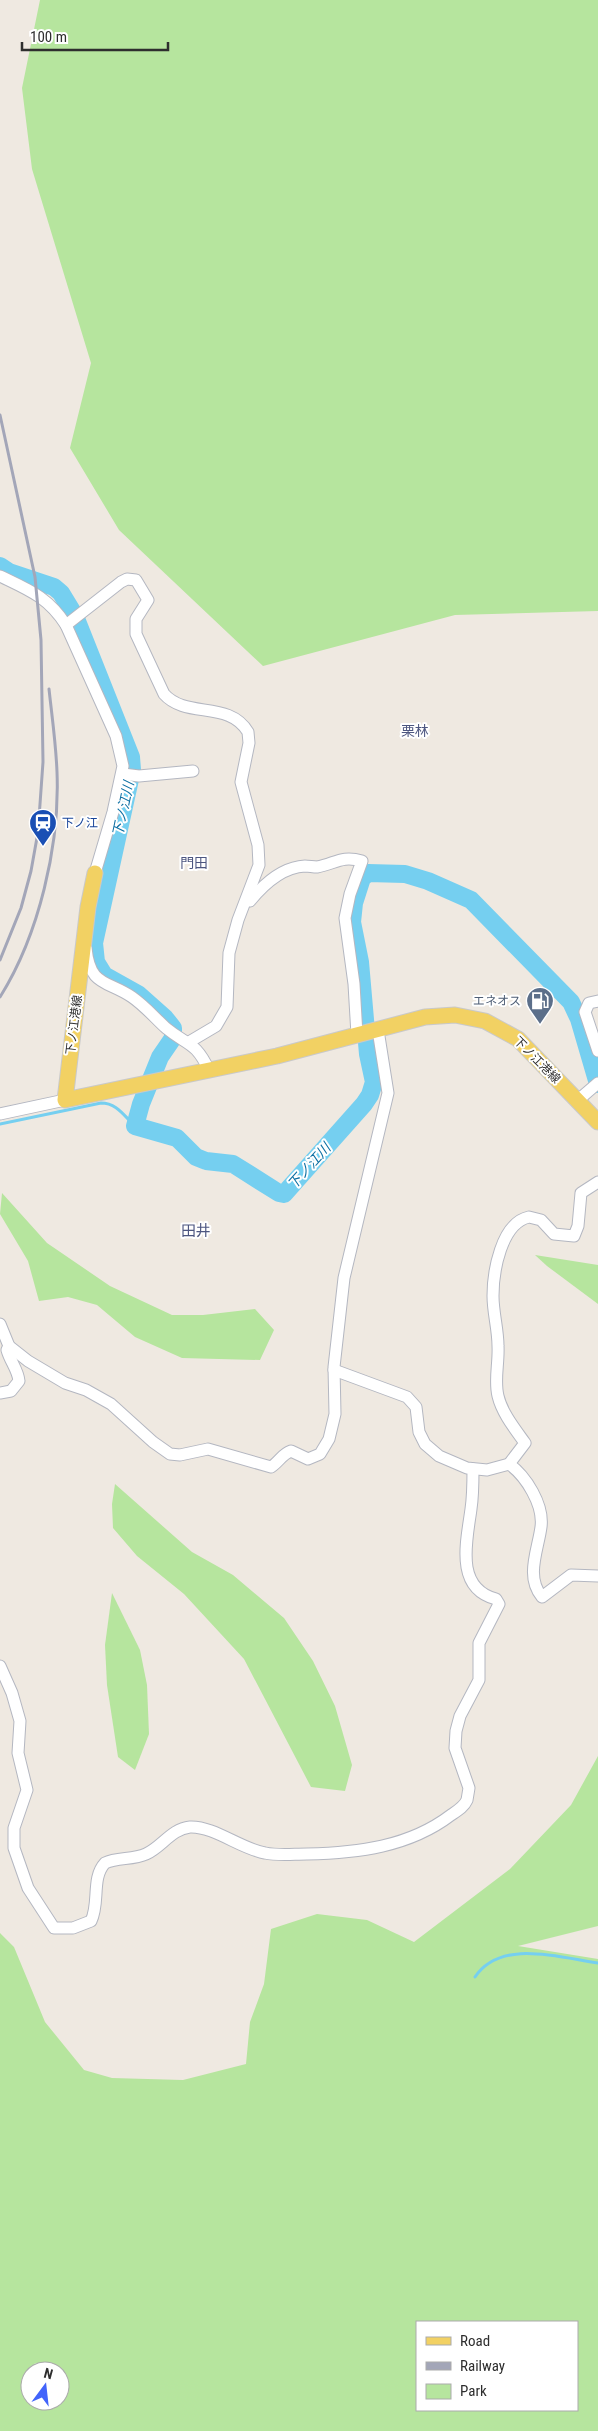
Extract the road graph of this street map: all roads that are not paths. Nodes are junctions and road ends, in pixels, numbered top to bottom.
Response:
1 (0, 576) edge
2 (72, 620) junction
3 (193, 771) dead end
4 (128, 775) junction
5 (95, 873) joint
6 (242, 909) junction
7 (85, 936) junction
8 (598, 1001) edge
9 (378, 1030) junction
10 (358, 1035) junction
11 (189, 1042) junction
12 (598, 1051) edge
13 (209, 1070) junction
14 (598, 1082) edge
15 (582, 1096) junction
16 (65, 1100) junction
17 (0, 1114) edge
18 (598, 1122) edge
19 (598, 1182) edge
20 (0, 1324) edge
21 (9, 1346) junction
22 (334, 1370) junction
23 (0, 1393) edge
24 (510, 1464) junction
25 (473, 1470) junction
26 (598, 1576) edge
27 (0, 1666) edge

1 - 2 street
2 - 4 street
2 - 6 street
3 - 4 street
4 - 5 street
5 - 7 main road, 下ノ江港線
6 - 10 street
6 - 11 street
7 - 11 street
7 - 16 main road, 下ノ江港線
8 - 12 street
9 - 10 main road, 下ノ江港線
9 - 15 main road, 下ノ江港線
9 - 22 street
10 - 13 main road
11 - 13 street
13 - 16 main road
14 - 15 street
15 - 18 main road, 下ノ江港線
16 - 17 street
19 - 24 street
20 - 21 street
21 - 22 street
21 - 23 street
22 - 25 street
24 - 25 street
24 - 26 street
25 - 27 street

